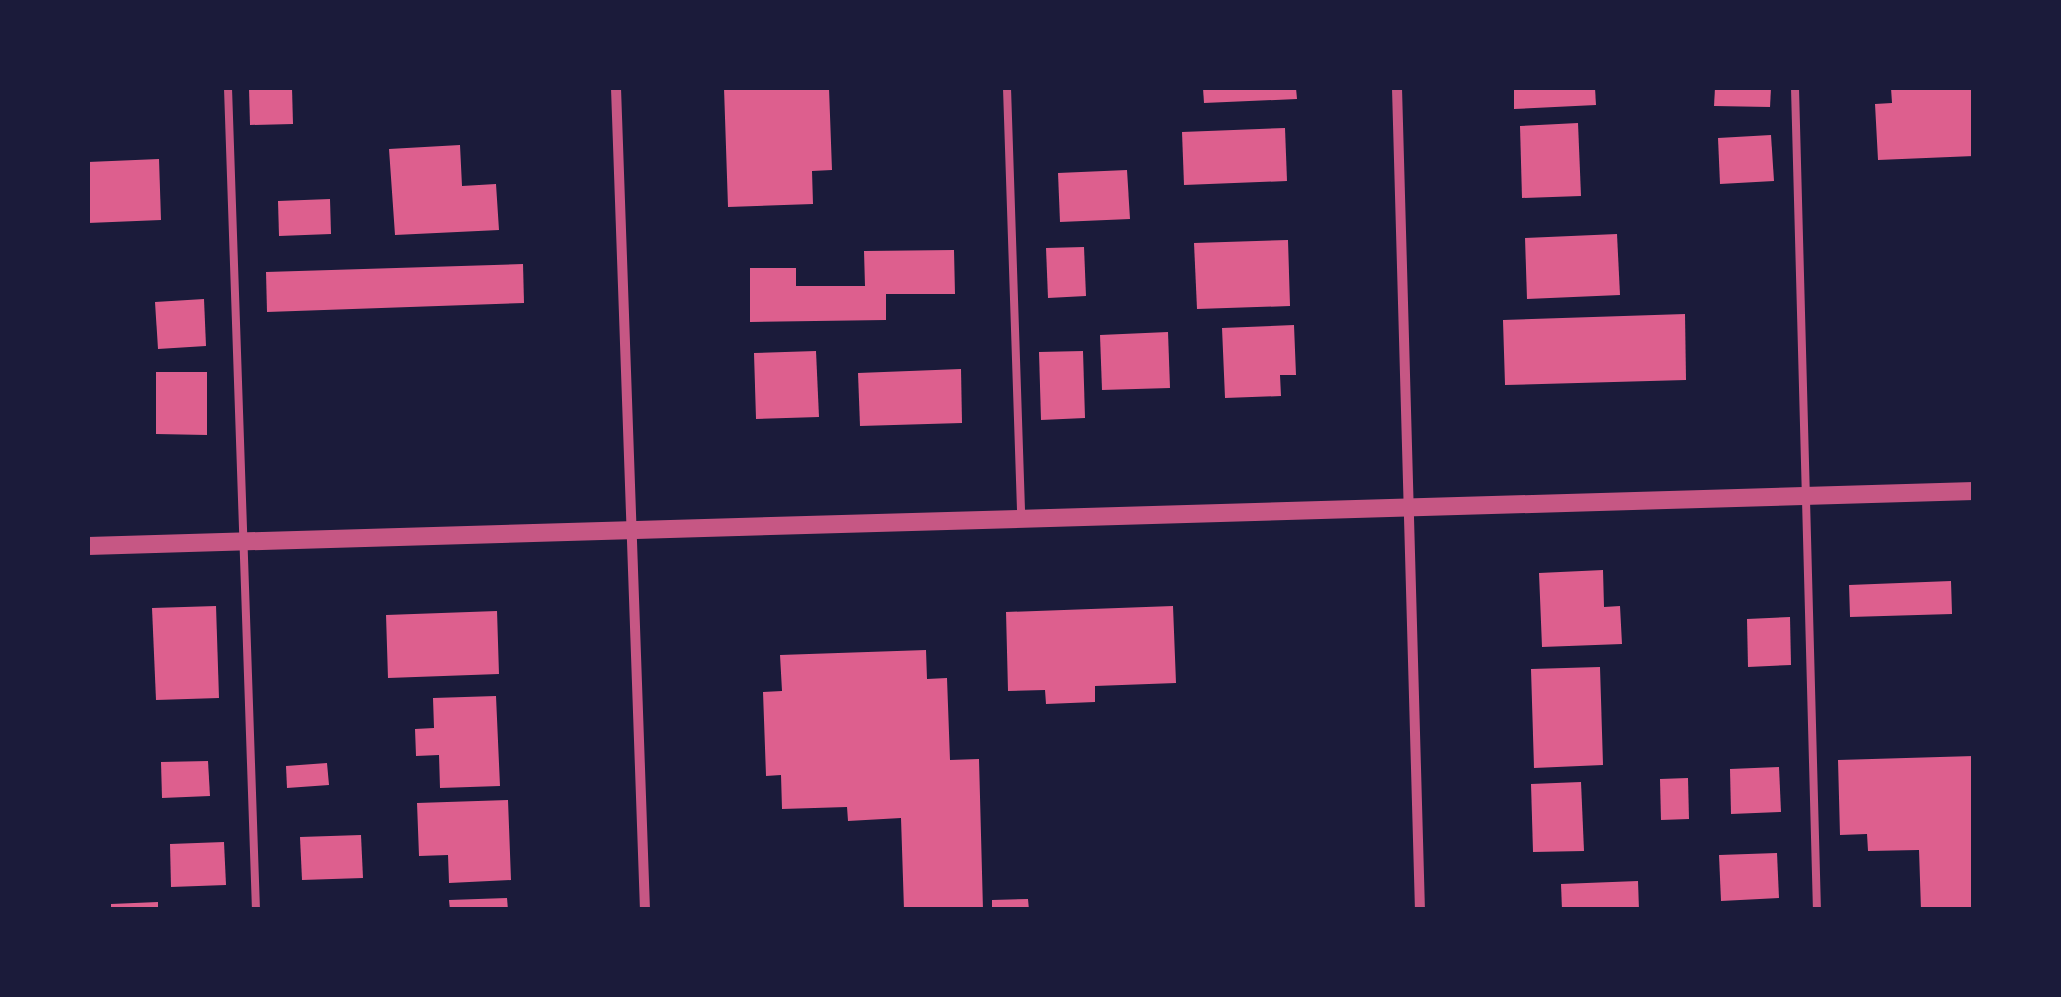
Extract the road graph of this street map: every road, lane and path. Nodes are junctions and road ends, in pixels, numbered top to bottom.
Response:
1 (228, 88) edge
2 (616, 88) edge
3 (1007, 88) edge
4 (1397, 88) edge
5 (1795, 88) edge
6 (1974, 491) edge
7 (1808, 499) junction
8 (1409, 506) junction
9 (1021, 517) junction
10 (634, 528) junction
11 (246, 542) junction
12 (88, 546) edge
13 (256, 910) edge
14 (645, 910) edge
15 (1420, 910) edge
16 (1817, 910) edge

1 - 11 lane
2 - 10 street
3 - 9 lane
4 - 8 street
5 - 7 lane
6 - 7 street
7 - 8 street
7 - 16 lane
8 - 9 street
8 - 15 street
9 - 10 street
10 - 11 street
10 - 14 street
11 - 12 street
11 - 13 lane

